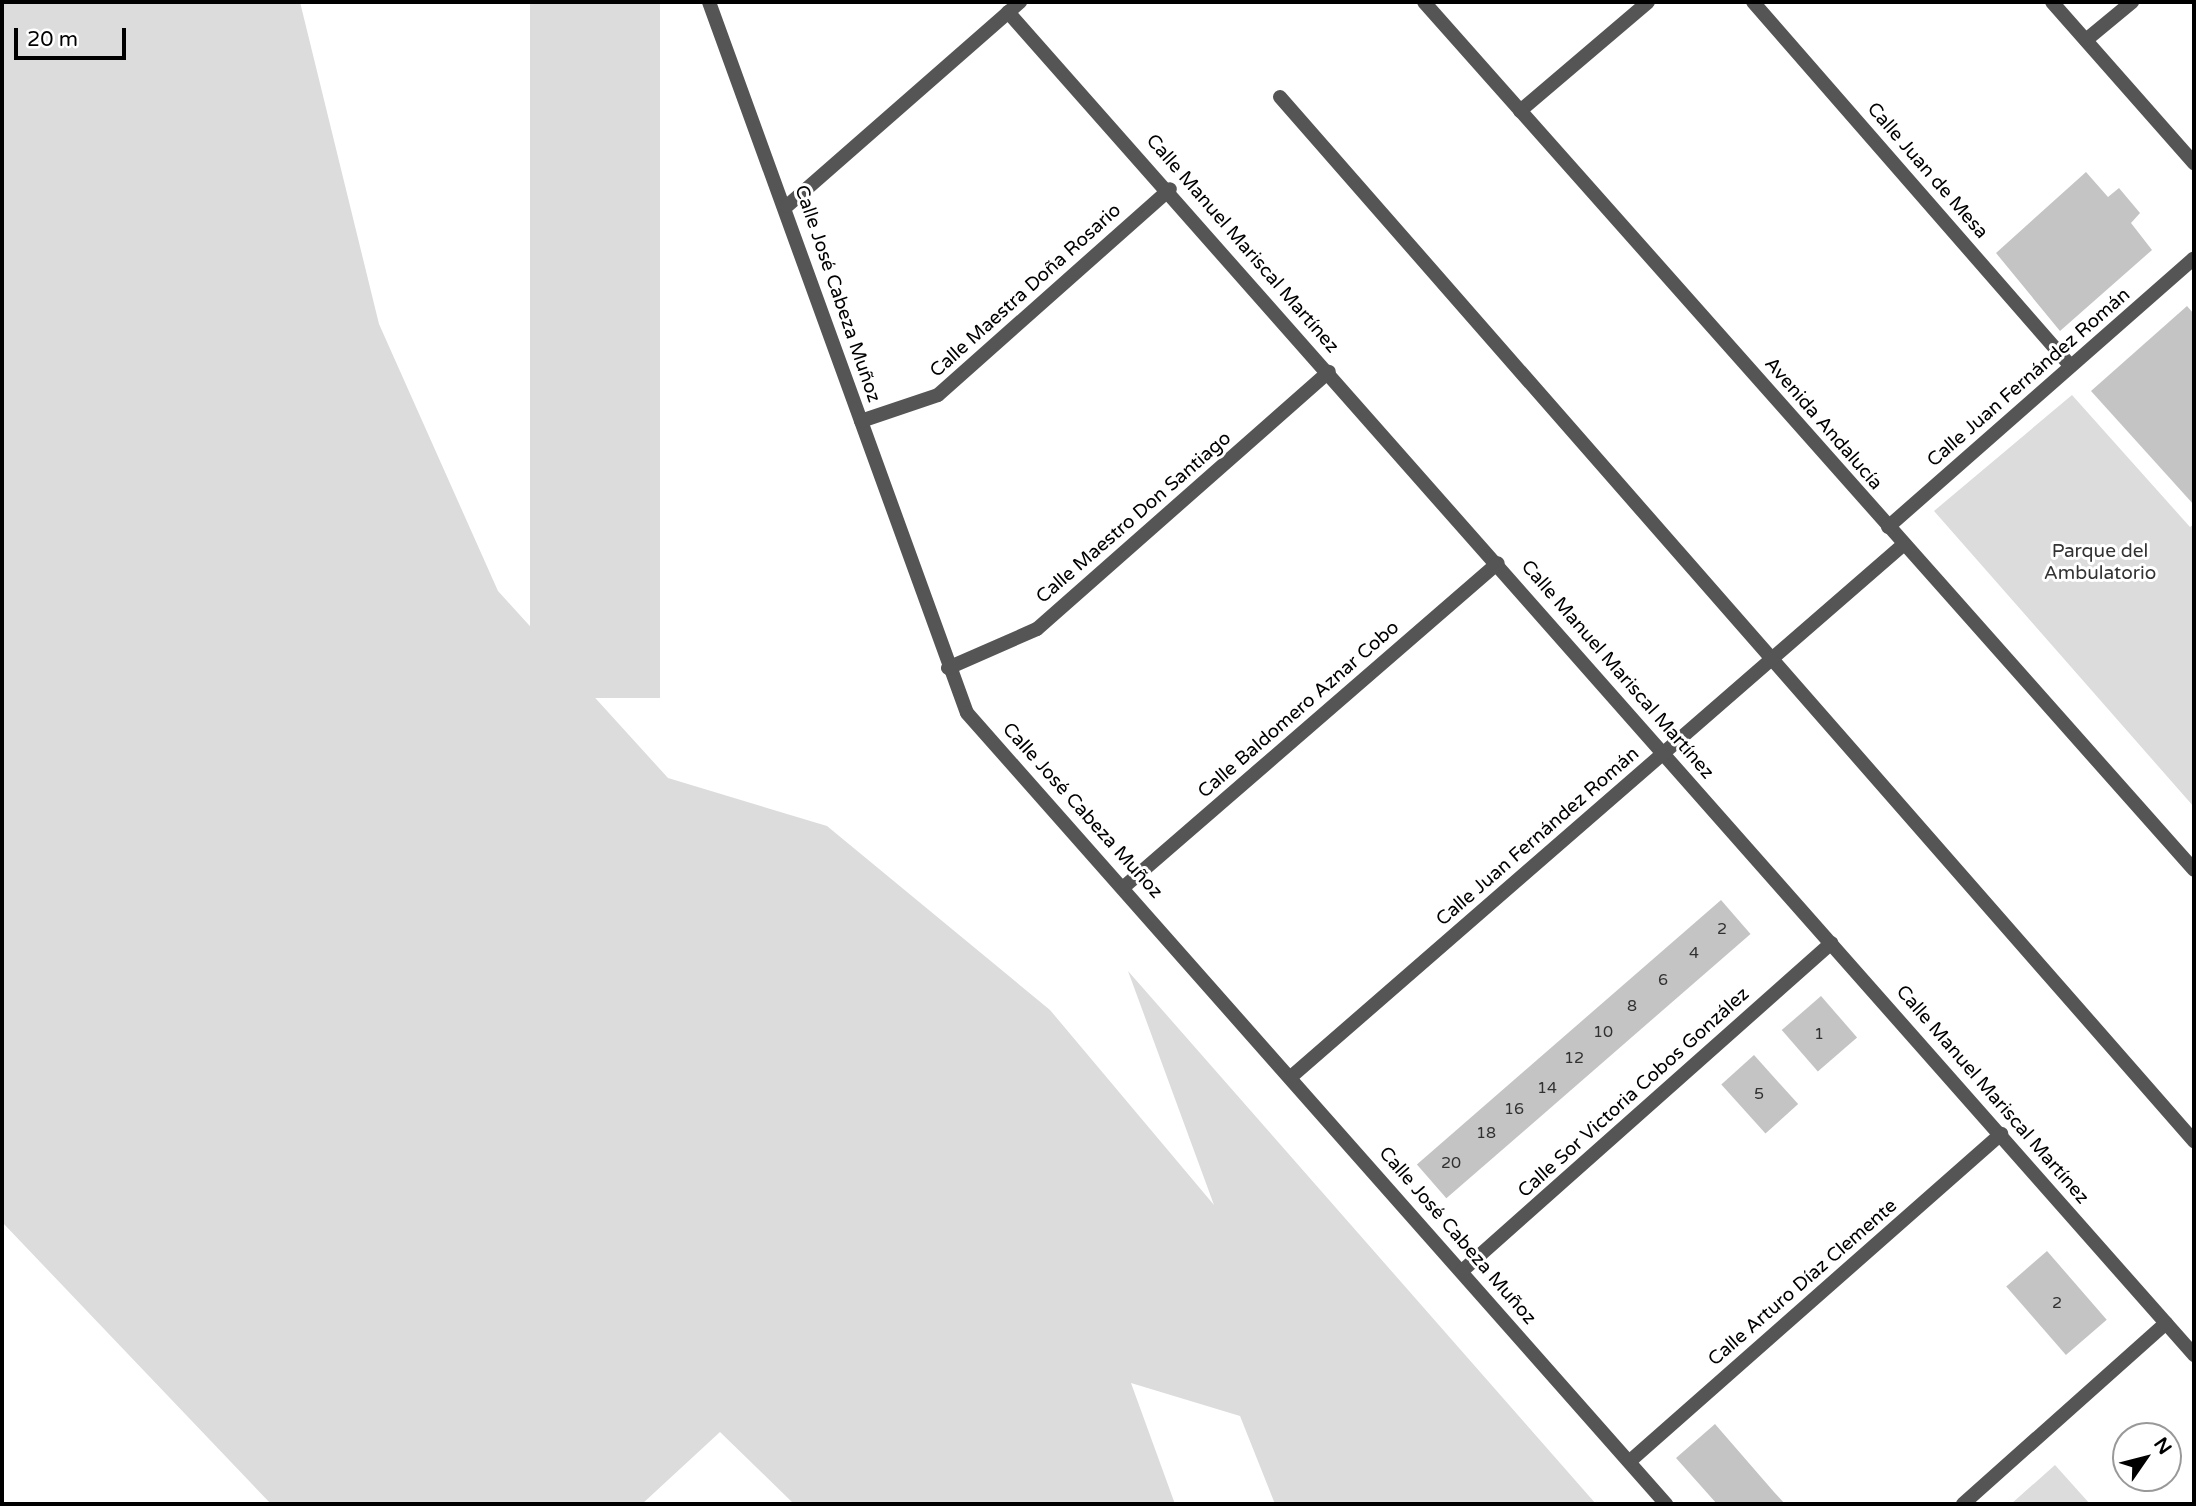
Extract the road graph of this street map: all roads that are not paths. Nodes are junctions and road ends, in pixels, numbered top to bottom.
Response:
1 (709, 2) edge
2 (1020, 2) edge
3 (1424, 2) edge
4 (1647, 2) edge
5 (1753, 2) edge
6 (2052, 2) edge
7 (2132, 2) edge
8 (1009, 12) junction
9 (2085, 40) junction
10 (1280, 97) dead end
11 (1520, 111) junction
12 (2194, 163) edge
13 (1170, 189) junction
14 (787, 206) junction
15 (2194, 258) edge
16 (2071, 366) junction
17 (1329, 372) junction
18 (861, 421) junction
19 (1888, 527) junction
20 (1904, 544) junction
21 (1498, 563) junction
22 (1771, 658) junction
23 (948, 668) junction
24 (1664, 753) junction
25 (2194, 870) edge
26 (1125, 886) junction
27 (1832, 943) junction
28 (1292, 1076) junction
29 (2001, 1134) junction
30 (2194, 1141) edge
31 (1462, 1271) junction
32 (2166, 1323) junction
33 (2194, 1355) edge
34 (1630, 1461) junction
35 (1666, 1504) edge
36 (1963, 1504) edge

1 - 14 street, Calle José Cabeza Muñoz
2 - 8 street
3 - 11 street, Avenida Andalucía
4 - 11 street
5 - 16 street, Calle Juan de Mesa
6 - 9 street
7 - 9 street
8 - 13 street, Calle Manuel Mariscal Martínez
8 - 14 street
9 - 12 street
10 - 22 street
11 - 19 street, Avenida Andalucía
13 - 17 street, Calle Manuel Mariscal Martínez
13 - 18 street, Calle Maestra Doña Rosario
14 - 18 street, Calle José Cabeza Muñoz
15 - 16 street, Calle Juan Fernández Román
16 - 19 street, Calle Juan Fernández Román
17 - 21 street, Calle Manuel Mariscal Martínez
17 - 23 street, Calle Maestro Don Santiago
18 - 23 street, Calle José Cabeza Muñoz
19 - 20 street, Avenida Andalucía
20 - 22 street, Calle Juan Fernández Román
20 - 25 street, Avenida Andalucía
21 - 24 street, Calle Manuel Mariscal Martínez
21 - 26 street, Calle Baldomero Aznar Cobo
22 - 24 street, Calle Juan Fernández Román
22 - 30 street
23 - 26 street, Calle José Cabeza Muñoz
24 - 27 street, Calle Manuel Mariscal Martínez
24 - 28 street, Calle Juan Fernández Román
26 - 28 street, Calle José Cabeza Muñoz
27 - 29 street, Calle Manuel Mariscal Martínez
27 - 31 street, Calle Sor Victoria Cobos González
28 - 31 street, Calle José Cabeza Muñoz
29 - 32 street, Calle Manuel Mariscal Martínez
29 - 34 street, Calle Arturo Díaz Clemente
31 - 34 street, Calle José Cabeza Muñoz
32 - 33 street, Calle Manuel Mariscal Martínez
32 - 36 street
34 - 35 street, Calle José Cabeza Muñoz

